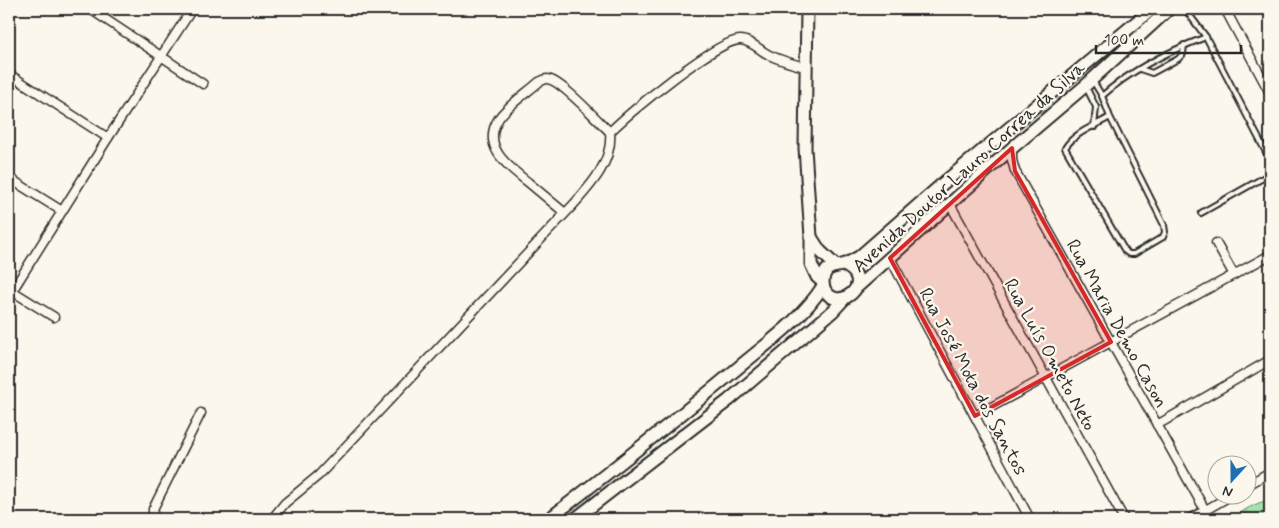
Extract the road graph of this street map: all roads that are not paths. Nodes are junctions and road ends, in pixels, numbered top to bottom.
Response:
1 (90, 9) edge
2 (192, 9) edge
3 (807, 9) edge
4 (1152, 9) edge
5 (1169, 9) edge
6 (1185, 9) edge
7 (1225, 9) edge
8 (1206, 37) junction
9 (1184, 45) junction
10 (161, 56) junction
11 (805, 67) junction
12 (1140, 69) junction
13 (9, 74) edge
14 (1089, 83) junction
15 (202, 84) dead end
16 (1270, 92) edge
17 (1102, 96) junction
18 (1110, 117) junction
19 (1094, 127) junction
20 (610, 132) junction
21 (108, 138) junction
22 (1012, 148) junction
23 (1270, 160) edge
24 (1270, 174) edge
25 (9, 178) edge
26 (950, 204) junction
27 (62, 211) junction
28 (565, 213) junction
29 (1201, 213) dead end
30 (811, 237) junction
31 (1216, 243) dead end
32 (1270, 255) edge
33 (890, 258) junction
34 (840, 265) junction
35 (1234, 275) junction
36 (823, 284) junction
37 (856, 288) junction
38 (10, 292) edge
39 (845, 298) junction
40 (54, 318) dead end
41 (1111, 342) junction
42 (1270, 360) edge
43 (1046, 378) junction
44 (201, 413) dead end
45 (975, 416) junction
46 (1157, 425) junction
47 (1270, 472) edge
48 (1256, 480) edge
49 (1212, 506) edge
50 (1205, 510) junction
51 (154, 519) edge
52 (272, 519) edge
53 (549, 519) edge
54 (575, 519) edge
55 (1030, 519) edge
56 (1124, 519) edge
57 (1190, 519) edge

1 - 10 street
2 - 10 street
3 - 11 main road
4 - 34 main road, Avenida Doutor Lauro Correa da Silva
5 - 14 main road, Avenida Doutor Lauro Correa da Silva
6 - 8 lane
7 - 16 street
8 - 9 lane
8 - 23 lane
9 - 12 lane
9 - 12 lane
10 - 15 street
10 - 21 street
11 - 20 street
11 - 30 main road
12 - 17 lane
13 - 21 street
14 - 17 lane
14 - 19 lane
14 - 22 main road, Avenida Doutor Lauro Correa da Silva
17 - 18 lane
18 - 19 lane
18 - 19 lane
20 - 28 street
20 - 28 street
21 - 27 street
22 - 26 main road, Avenida Doutor Lauro Correa da Silva
22 - 41 street, Rua Maria Demo Cason
24 - 29 lane
25 - 27 street
26 - 33 main road, Avenida Doutor Lauro Correa da Silva
26 - 43 street, Rua Luís Ometo Neto
27 - 38 street
28 - 52 street
30 - 34 main road
30 - 36 main road
31 - 35 street
32 - 35 street
33 - 37 main road, Avenida Doutor Lauro Correa da Silva
33 - 45 street, Rua José Mota dos Santos
34 - 36 main road
34 - 37 main road
35 - 41 street
36 - 39 main road
36 - 53 main road
37 - 39 main road
38 - 40 street
39 - 54 main road
41 - 43 street
41 - 46 street, Rua Maria Demo Cason
42 - 46 street
43 - 45 street
43 - 56 street, Rua Luís Ometo Neto
44 - 51 street
45 - 55 street, Rua José Mota dos Santos
46 - 50 street, Rua Maria Demo Cason
47 - 48 street
49 - 50 street
50 - 57 street

